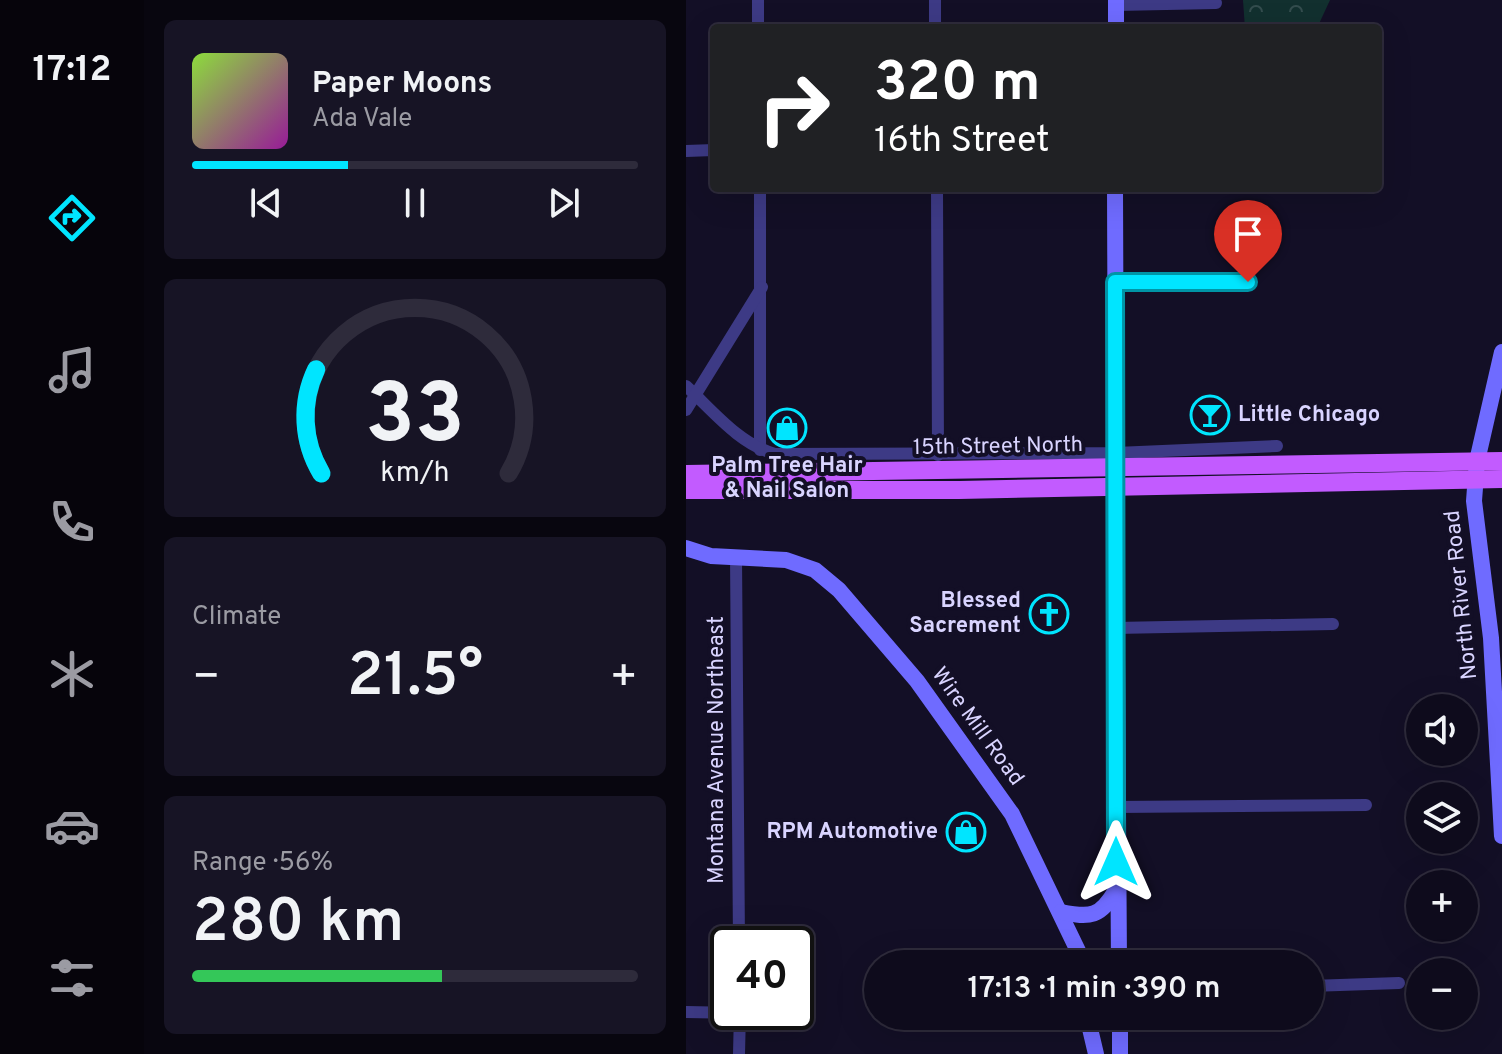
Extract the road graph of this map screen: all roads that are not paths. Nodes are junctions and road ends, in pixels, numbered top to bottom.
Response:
1 (758, 0) edge
2 (935, 0) edge
3 (1116, 2) edge
4 (1216, 3) dead end
5 (758, 24) edge
6 (935, 24) edge
7 (1116, 24) edge
8 (710, 150) edge
9 (686, 151) edge
10 (760, 192) edge
11 (937, 192) edge
12 (1115, 192) edge
13 (1115, 282) junction
14 (1248, 282) dead end
15 (762, 287) junction
16 (1502, 352) edge
17 (690, 390) edge
18 (686, 410) edge
19 (1277, 446) dead end
20 (760, 450) junction
21 (938, 455) junction
22 (1116, 459) junction
23 (1502, 461) edge
24 (1476, 471) junction
25 (686, 474) edge
26 (1502, 479) edge
27 (686, 490) edge
28 (686, 548) edge
29 (736, 556) junction
30 (1333, 624) dead end
31 (1115, 628) junction
32 (1366, 805) dead end
33 (1116, 807) junction
34 (1502, 836) edge
35 (1116, 889) junction
36 (1061, 912) junction
37 (739, 926) edge
38 (1078, 950) edge
39 (1118, 950) edge
40 (1399, 983) dead end
41 (1324, 986) edge
42 (686, 1012) edge
43 (710, 1012) edge
44 (740, 1030) edge
45 (1090, 1030) edge
46 (1120, 1030) edge
47 (739, 1054) edge
48 (1096, 1054) edge
49 (1120, 1054) edge

1 - 5 street
2 - 6 street
3 - 4 street
3 - 7 street
8 - 9 street
10 - 15 street
11 - 21 street
12 - 13 street
13 - 14 street
13 - 22 street
15 - 17 street
15 - 20 street
16 - 24 street, North River Road
17 - 18 street
17 - 20 street, 15th Street North
19 - 22 street, 15th Street North
20 - 21 street, 15th Street North
21 - 22 street, 15th Street North
22 - 31 street, bridge
23 - 24 main road, 15th Street North
24 - 25 main road, 15th Street North
24 - 26 main road, 15th Street North
24 - 27 main road, 15th Street North
24 - 34 street, North River Road
28 - 29 street, Wire Mill Road
29 - 36 street, Wire Mill Road
29 - 37 street, Montana Avenue Northeast
30 - 31 street
31 - 33 street
32 - 33 street
33 - 35 street
35 - 36 street
35 - 39 street
36 - 38 street, Wire Mill Road
40 - 41 street
42 - 43 street
44 - 47 street
45 - 48 street
46 - 49 street

